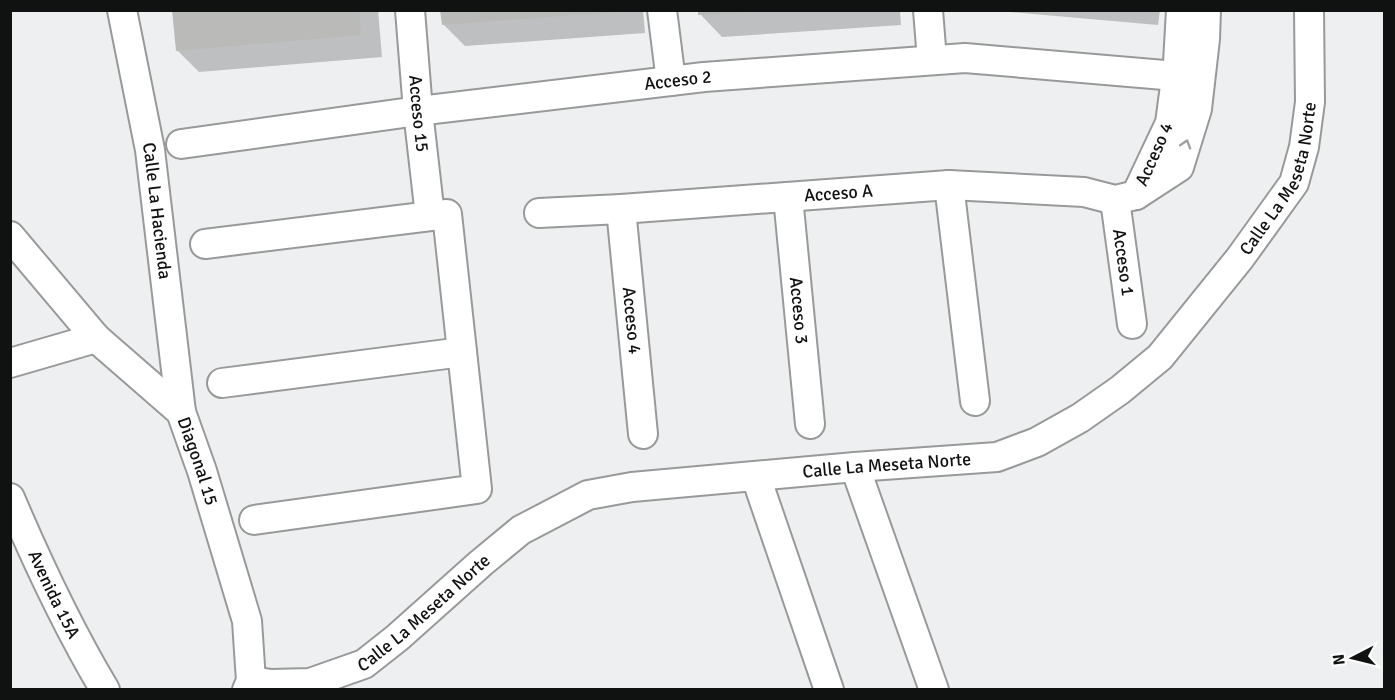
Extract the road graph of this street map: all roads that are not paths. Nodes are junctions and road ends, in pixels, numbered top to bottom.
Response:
1 (122, 10) edge
2 (410, 10) edge
3 (662, 10) edge
4 (928, 10) edge
5 (1181, 10) edge
6 (1206, 10) edge
7 (1309, 10) edge
8 (932, 60) junction
9 (1176, 76) junction
10 (671, 81) junction
11 (418, 111) junction
12 (181, 144) dead end
13 (949, 184) junction
14 (788, 197) junction
15 (1125, 197) junction
16 (621, 209) junction
17 (539, 213) dead end
18 (430, 216) junction
19 (10, 236) edge
20 (205, 244) dead end
21 (1132, 324) dead end
22 (96, 338) junction
23 (462, 352) junction
24 (10, 363) edge
25 (222, 383) dead end
26 (975, 401) dead end
27 (181, 412) junction
28 (810, 424) dead end
29 (643, 434) dead end
30 (855, 467) junction
31 (756, 477) junction
32 (10, 498) edge
33 (254, 520) dead end
34 (249, 685) edge
35 (105, 690) edge
36 (829, 690) edge
37 (934, 690) edge

1 - 27 street, Calle La Hacienda
2 - 11 street, Acceso 15
3 - 10 street
4 - 8 street
5 - 9 street, Acceso 4
15 -> 6 street, Acceso 4
7 - 30 street, Calle La Meseta Norte
8 - 9 street, Acceso 2
8 - 10 street, Acceso 2
9 - 15 street, Acceso 4
10 - 11 street, Acceso 2
11 - 12 street, Acceso 2
11 - 18 street, Acceso 15
13 - 14 street, Acceso A
13 - 15 street, Acceso A
13 - 26 street
14 - 16 street, Acceso A
14 - 28 street, Acceso 3
15 - 21 street, Acceso 1
16 - 17 street, Acceso A
16 - 29 street, Acceso 4
18 - 20 street
18 - 23 street
19 - 22 street, Diagonal 15
22 - 24 street
22 - 27 street, Diagonal 15
23 - 25 street
23 - 33 street
27 - 34 street, Diagonal 15
30 - 31 street, Calle La Meseta Norte
30 - 37 street
31 - 34 street, Calle La Meseta Norte
31 - 36 street
32 - 35 street, Avenida 15A

